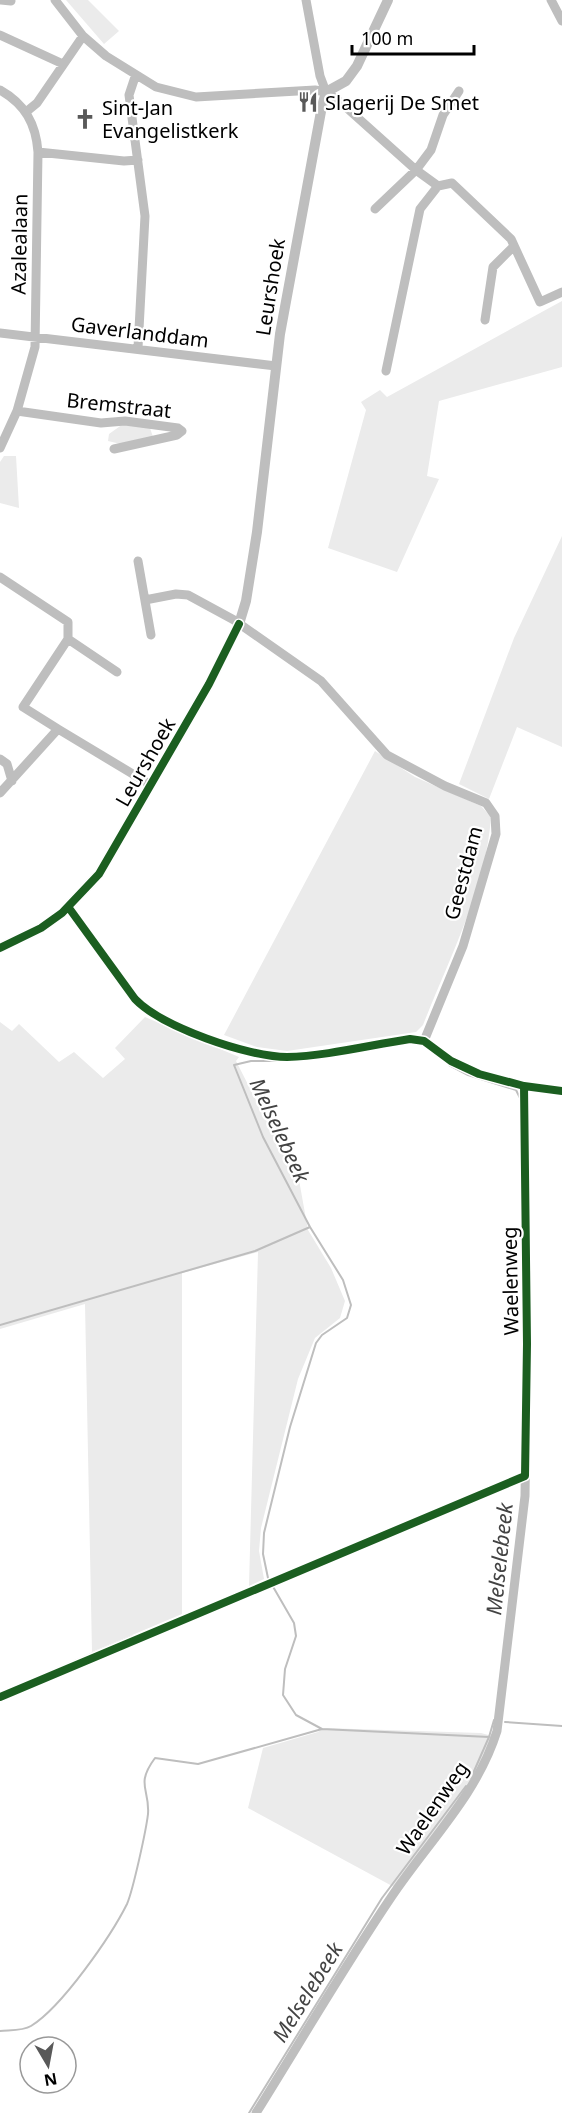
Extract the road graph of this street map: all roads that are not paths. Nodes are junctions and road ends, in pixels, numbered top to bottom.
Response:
1 (55, 0) edge
2 (306, 0) edge
3 (388, 0) edge
4 (551, 0) edge
5 (562, 21) edge
6 (0, 35) edge
7 (83, 36) junction
8 (63, 64) junction
9 (135, 77) junction
10 (0, 90) edge
11 (459, 91) dead end
12 (326, 92) junction
13 (26, 112) junction
14 (38, 152) junction
15 (138, 160) junction
16 (416, 170) junction
17 (438, 186) junction
18 (375, 209) dead end
19 (514, 246) junction
20 (562, 292) edge
21 (485, 320) dead end
22 (0, 333) edge
23 (34, 337) junction
24 (138, 348) junction
25 (276, 366) junction
26 (386, 371) dead end
27 (17, 411) junction
28 (3, 435) edge
29 (0, 448) edge
30 (114, 449) dead end
31 (138, 561) dead end
32 (0, 577) edge
33 (145, 600) junction
34 (239, 624) junction
35 (151, 635) dead end
36 (68, 639) junction
37 (117, 672) dead end
38 (58, 729) junction
39 (0, 759) edge
40 (12, 781) junction
41 (151, 785) junction
42 (0, 794) edge
43 (69, 908) junction
44 (0, 948) edge
45 (424, 1041) junction
46 (524, 1086) junction
47 (562, 1091) edge
48 (134, 1641) dead end
49 (0, 1697) edge
50 (256, 2113) edge

1 - 7 street
2 - 12 street
3 - 12 street
4 - 5 street
6 - 8 street
7 - 8 street
7 - 9 street
8 - 13 street
9 - 12 street
9 - 15 street
10 - 13 street, Azalealaan
11 - 16 street
12 - 16 street
12 - 25 street, Leurshoek
13 - 14 street, Azalealaan
14 - 15 street
14 - 23 street, Azalealaan
15 - 24 street
16 - 17 street
16 - 18 street
17 - 19 street
17 - 26 street
19 - 20 street
19 - 21 street
22 - 23 street, Gaverlanddam
23 - 24 street, Gaverlanddam
23 - 27 street
24 - 25 street, Gaverlanddam
25 - 34 street, Leurshoek
27 - 28 street
27 - 30 street, Bremstraat
28 - 29 street
31 - 33 street
32 - 36 street
33 - 34 street, Geestdam
33 - 35 street
34 - 41 street, Leurshoek
34 - 45 street, Geestdam
36 - 37 street
36 - 38 street
38 - 40 street
38 - 41 street
39 - 40 street
40 - 42 street
41 - 43 street, Leurshoek
43 - 44 street, Leurshoek
43 - 45 street
45 - 46 street
46 - 47 street
46 - 50 street, Waelenweg
48 - 49 street

